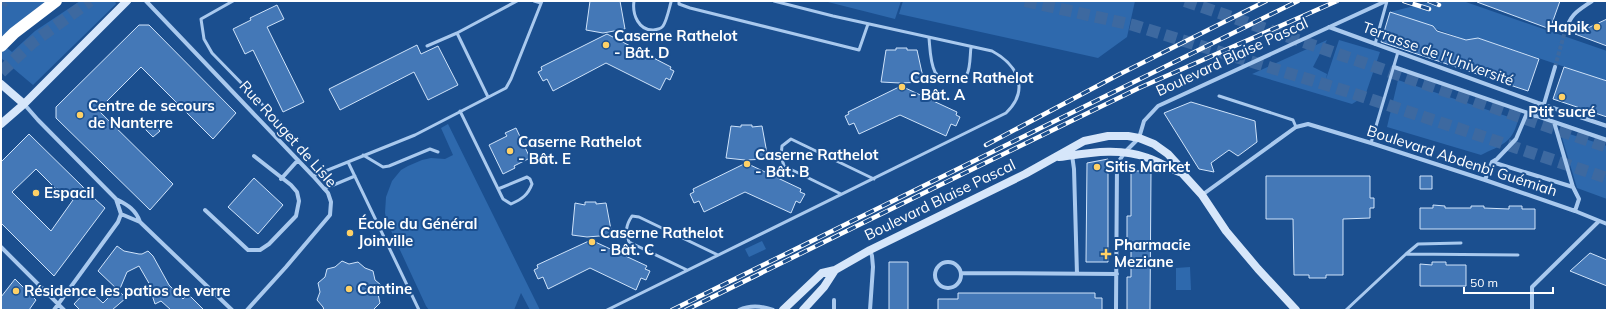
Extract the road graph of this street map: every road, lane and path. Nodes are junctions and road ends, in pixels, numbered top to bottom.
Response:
1 (56, 1) edge
2 (127, 1) edge
3 (146, 1) edge
4 (233, 1) edge
5 (517, 1) edge
6 (534, 1) edge
7 (634, 1) edge
8 (670, 1) edge
9 (774, 1) edge
10 (1386, 1) edge
11 (1592, 1) edge
12 (542, 2) edge
13 (679, 2) edge
14 (868, 24) junction
15 (1329, 28) junction
16 (1565, 31) tunnel mouth
17 (457, 33) junction
18 (929, 38) junction
19 (1376, 44) junction
20 (1, 46) edge
21 (427, 46) dead end
22 (971, 47) junction
23 (1398, 52) junction
24 (1394, 66) junction
25 (1555, 67) tunnel mouth
26 (1, 84) edge
27 (1219, 96) dead end
28 (488, 97) junction
29 (1538, 103) junction
30 (24, 104) junction
31 (1544, 104) junction
32 (460, 112) junction
33 (1527, 113) junction
34 (1535, 116) junction
35 (1554, 122) junction
36 (1, 124) edge
37 (1607, 126) edge
38 (1296, 127) junction
39 (289, 132) dead end
40 (1139, 138) junction
41 (1607, 140) edge
42 (1371, 143) junction
43 (438, 152) dead end
44 (1125, 152) junction
45 (1061, 154) junction
46 (363, 155) junction
47 (1073, 155) junction
48 (254, 156) dead end
49 (298, 160) junction
50 (348, 162) junction
51 (1492, 162) junction
52 (1182, 173) junction
53 (313, 176) junction
54 (354, 176) junction
55 (281, 179) junction
56 (874, 179) junction
57 (1484, 180) junction
58 (1573, 187) junction
59 (324, 189) junction
60 (498, 189) junction
61 (841, 194) junction
62 (1202, 195) junction
63 (116, 199) junction
64 (205, 210) dead end
65 (1575, 211) junction
66 (121, 214) junction
67 (1599, 220) junction
68 (140, 222) junction
69 (1607, 224) edge
70 (1461, 243) dead end
71 (1, 247) edge
72 (870, 250) junction
73 (1406, 254) junction
74 (718, 255) junction
75 (1518, 255) dead end
76 (687, 270) junction
77 (835, 270) junction
78 (961, 273) junction
79 (1077, 274) junction
80 (1117, 274) junction
81 (834, 300) dead end
82 (58, 304) junction
83 (54, 310) edge
84 (64, 310) edge
85 (232, 310) edge
86 (247, 310) edge
87 (419, 310) edge
88 (607, 310) edge
89 (739, 310) edge
90 (773, 310) edge
91 (783, 310) edge
92 (803, 310) edge
93 (834, 310) edge
94 (870, 310) edge
95 (1115, 310) edge
96 (1296, 310) edge
97 (1346, 310) edge
98 (1532, 310) edge

1 - 20 highway
2 - 30 street
3 - 49 street, Rue Rouget de Lisle
4 - 39 lane
5 - 17 lane
6 - 12 lane
7 - 8 lane
8 - 13 lane
9 - 14 lane
10 - 15 street, Boulevard Blaise Pascal
10 - 19 lane
11 - 16 street
12 - 28 lane
13 - 14 lane
14 - 18 lane
15 - 19 street, Terrasse de l'Université
15 - 40 street, Boulevard Blaise Pascal
17 - 21 lane
17 - 28 lane
18 - 22 lane
18 - 22 lane
19 - 23 street, Terrasse de l'Université
22 - 56 lane
23 - 24 lane
23 - 29 street, Terrasse de l'Université
24 - 33 street, Terrasse de l'Université
24 - 42 lane
25 - 31 street
26 - 30 street
27 - 38 lane
28 - 32 lane
29 - 31 street, Terrasse de l'Université
29 - 34 street
30 - 36 street
30 - 63 street
31 - 37 street, Terrasse de l'Université
32 - 46 lane
32 - 60 lane
33 - 34 street, Terrasse de l'Université
33 - 51 street
34 - 35 street, Terrasse de l'Université
35 - 41 street, Terrasse de l'Université
35 - 58 street
38 - 42 street, Boulevard Abdenbi Guémiah
38 - 62 street
40 - 44 street
40 - 45 street, Boulevard Blaise Pascal
40 - 52 street
42 - 57 street, Boulevard Abdenbi Guémiah
43 - 46 lane
44 - 47 street, Boulevard Blaise Pascal
44 - 52 street, Boulevard Blaise Pascal
44 - 80 street
45 - 47 street, Boulevard Blaise Pascal
45 - 72 street, Boulevard Blaise Pascal
46 - 50 lane
47 - 79 street
48 - 55 street
49 - 53 street, Rue Rouget de Lisle
49 - 55 street
50 - 53 lane
50 - 54 lane
51 - 57 street
51 - 58 street
52 - 62 street
53 - 59 street, Rue Rouget de Lisle
54 - 59 lane
54 - 87 lane
55 - 64 street
56 - 61 lane
56 - 61 lane
57 - 65 street, Boulevard Abdenbi Guémiah
58 - 65 street
59 - 86 street, Rue Rouget de Lisle
60 - 60 lane
61 - 74 lane
62 - 96 street
63 - 66 street
63 - 68 street
65 - 67 street, Boulevard Abdenbi Guémiah
66 - 68 street
66 - 82 street
67 - 69 street, Boulevard Abdenbi Guémiah
67 - 98 street
68 - 85 street
70 - 73 lane
71 - 82 street
72 - 77 street, Boulevard Blaise Pascal
72 - 94 street
73 - 75 lane
73 - 97 lane
74 - 76 lane
74 - 76 lane
76 - 88 lane
77 - 91 street, Boulevard Blaise Pascal
77 - 92 street, Boulevard Blaise Pascal
78 - 78 street
78 - 79 street
79 - 80 street
80 - 95 street
81 - 93 street
82 - 83 street
82 - 84 street
89 - 90 street

